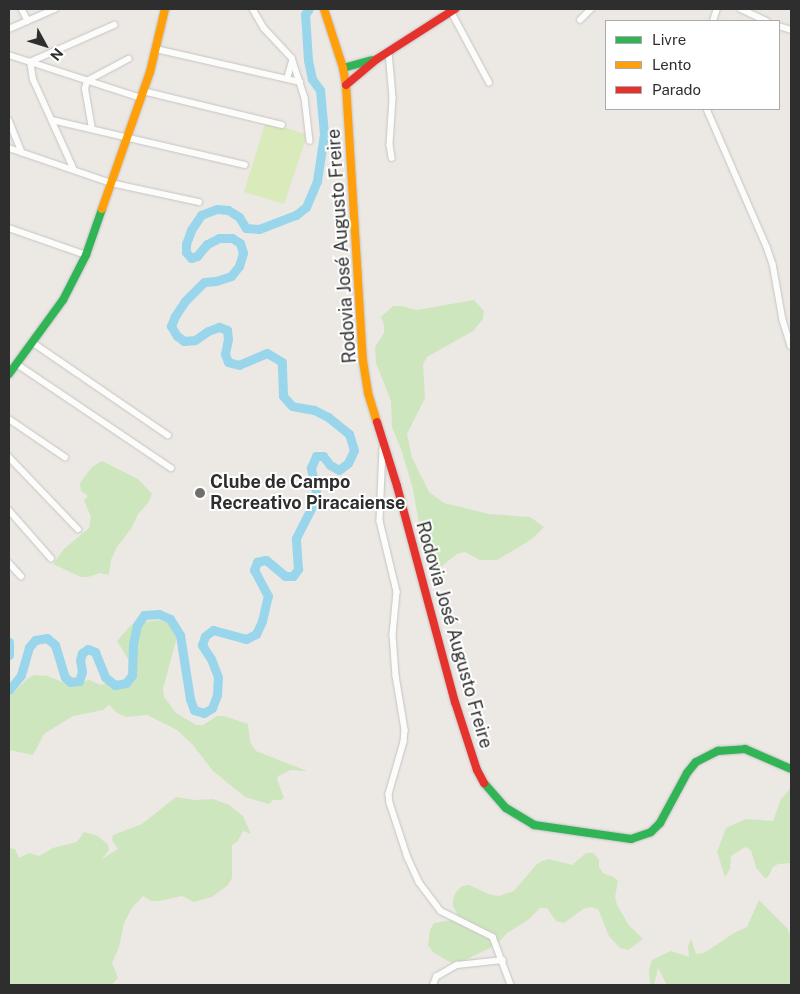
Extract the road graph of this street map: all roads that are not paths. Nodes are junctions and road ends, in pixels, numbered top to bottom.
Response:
1 (22, 9) edge
2 (55, 9) edge
3 (165, 9) edge
4 (253, 9) edge
5 (591, 9) edge
6 (741, 9) edge
7 (325, 10) edge
8 (453, 10) edge
9 (580, 20) dead end
10 (765, 20) edge
11 (28, 21) junction
12 (114, 25) dead end
13 (9, 29) edge
14 (156, 49) junction
15 (389, 52) junction
16 (9, 55) edge
17 (128, 59) dead end
18 (377, 59) junction
19 (30, 62) junction
20 (292, 62) junction
21 (343, 68) junction
22 (287, 79) junction
23 (87, 80) junction
24 (300, 82) junction
25 (489, 82) dead end
26 (346, 85) junction
27 (142, 95) junction
28 (706, 110) edge
29 (9, 120) edge
30 (52, 120) junction
31 (282, 125) dead end
32 (92, 129) junction
33 (126, 139) junction
34 (310, 142) dead end
35 (9, 148) edge
36 (22, 152) junction
37 (392, 158) dead end
38 (245, 165) dead end
39 (73, 168) junction
40 (111, 183) junction
41 (199, 202) dead end
42 (9, 228) edge
43 (86, 255) junction
44 (32, 342) junction
45 (791, 346) edge
46 (13, 365) edge
47 (9, 374) edge
48 (9, 419) edge
49 (168, 435) dead end
50 (384, 442) junction
51 (9, 457) edge
52 (65, 457) dead end
53 (171, 468) dead end
54 (9, 510) edge
55 (78, 529) dead end
56 (51, 558) dead end
57 (9, 563) edge
58 (21, 576) dead end
59 (791, 770) edge
60 (503, 960) junction
61 (433, 985) edge
62 (512, 985) edge

1 - 11 street
2 - 11 street
3 - 14 main road
4 - 20 street
5 - 9 street
6 - 10 street
7 - 21 main road, Rodovia José Augusto Freire
8 - 15 main road
8 - 25 street
11 - 13 street
12 - 19 street
14 - 22 street
14 - 27 main road
15 - 18 main road
15 - 37 street
16 - 19 street
17 - 23 street
18 - 21 main road
18 - 26 main road
19 - 23 street
19 - 30 street
20 - 22 street
20 - 24 street
21 - 26 main road, Rodovia José Augusto Freire
22 - 24 street
23 - 27 street
23 - 32 street
24 - 34 street
26 - 50 main road, Rodovia José Augusto Freire
27 - 31 street
27 - 33 main road
28 - 45 street
29 - 36 street
30 - 32 street
30 - 39 street
32 - 33 street
33 - 38 street
33 - 40 main road
35 - 36 street
36 - 39 street
39 - 40 street
40 - 41 street
40 - 43 main road
42 - 43 street
43 - 44 main road
44 - 46 main road
44 - 49 street
46 - 47 main road
46 - 53 street
48 - 52 street
50 - 59 main road, Rodovia José Augusto Freire
50 - 60 street
51 - 55 street
54 - 56 street
57 - 58 street
60 - 61 street
60 - 62 street

